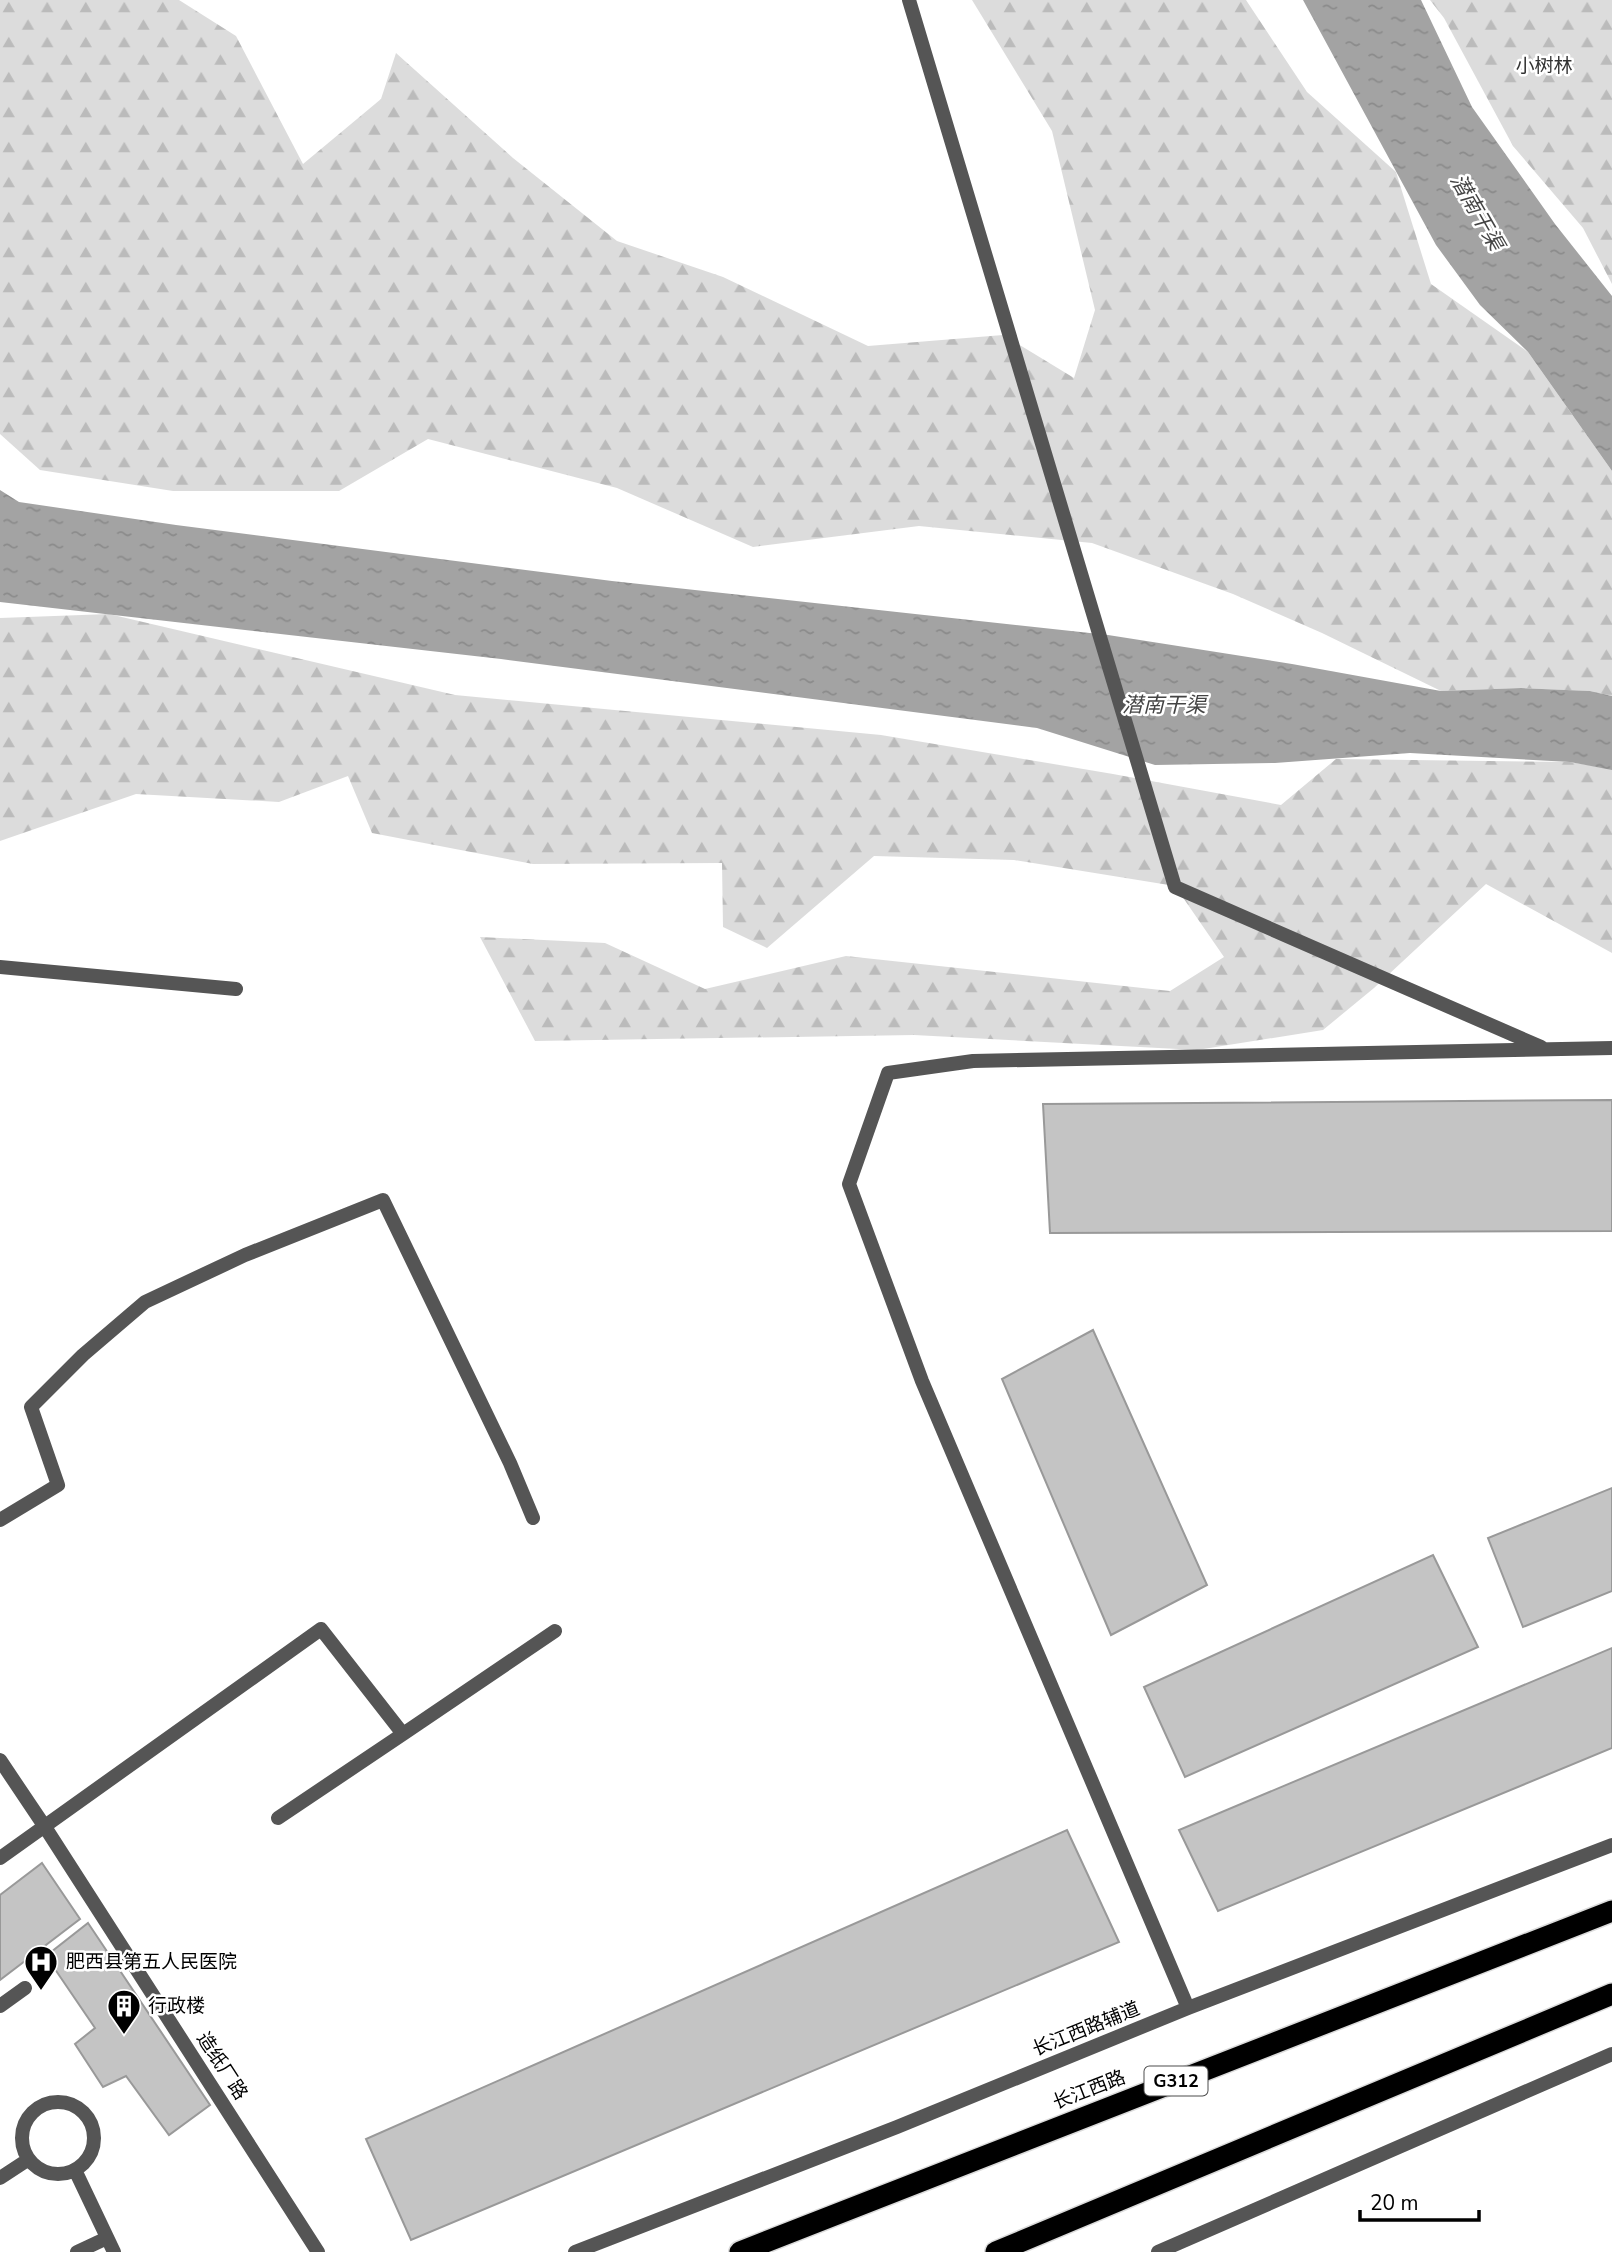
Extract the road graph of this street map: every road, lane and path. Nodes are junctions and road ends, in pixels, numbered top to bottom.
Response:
1 (909, 0) edge
2 (0, 967) edge
3 (236, 989) dead end
4 (1612, 1048) edge
5 (1545, 1049) junction
6 (533, 1518) dead end
7 (0, 1520) edge
8 (555, 1631) dead end
9 (403, 1734) junction
10 (0, 1760) edge
11 (278, 1818) dead end
12 (45, 1827) junction
13 (1612, 1844) edge
14 (0, 1858) edge
15 (1612, 1911) edge
16 (24, 1988) dead end
17 (1612, 1994) edge
18 (0, 2006) edge
19 (1188, 2008) junction
20 (1612, 2054) edge
21 (29, 2159) junction
22 (75, 2170) junction
23 (0, 2178) edge
24 (107, 2238) junction
25 (77, 2252) edge
26 (114, 2252) edge
27 (318, 2252) edge
28 (575, 2252) edge
29 (740, 2252) edge
30 (996, 2252) edge
31 (1158, 2252) edge

1 - 5 street
2 - 3 street
4 - 5 street
5 - 19 street
6 - 7 street
8 - 9 street
9 - 11 street
9 - 12 street
10 - 12 street, 造纸厂路
12 - 14 street
12 - 27 street, 造纸厂路
13 - 19 street, 长江西路辅道
15 - 29 highway, 长江西路 / G312
16 - 18 street
17 - 30 highway
19 - 28 street, 长江西路辅道
20 - 31 street
21 - 22 street
21 - 22 street
21 - 23 street
22 - 24 street
24 - 25 street
24 - 26 street

